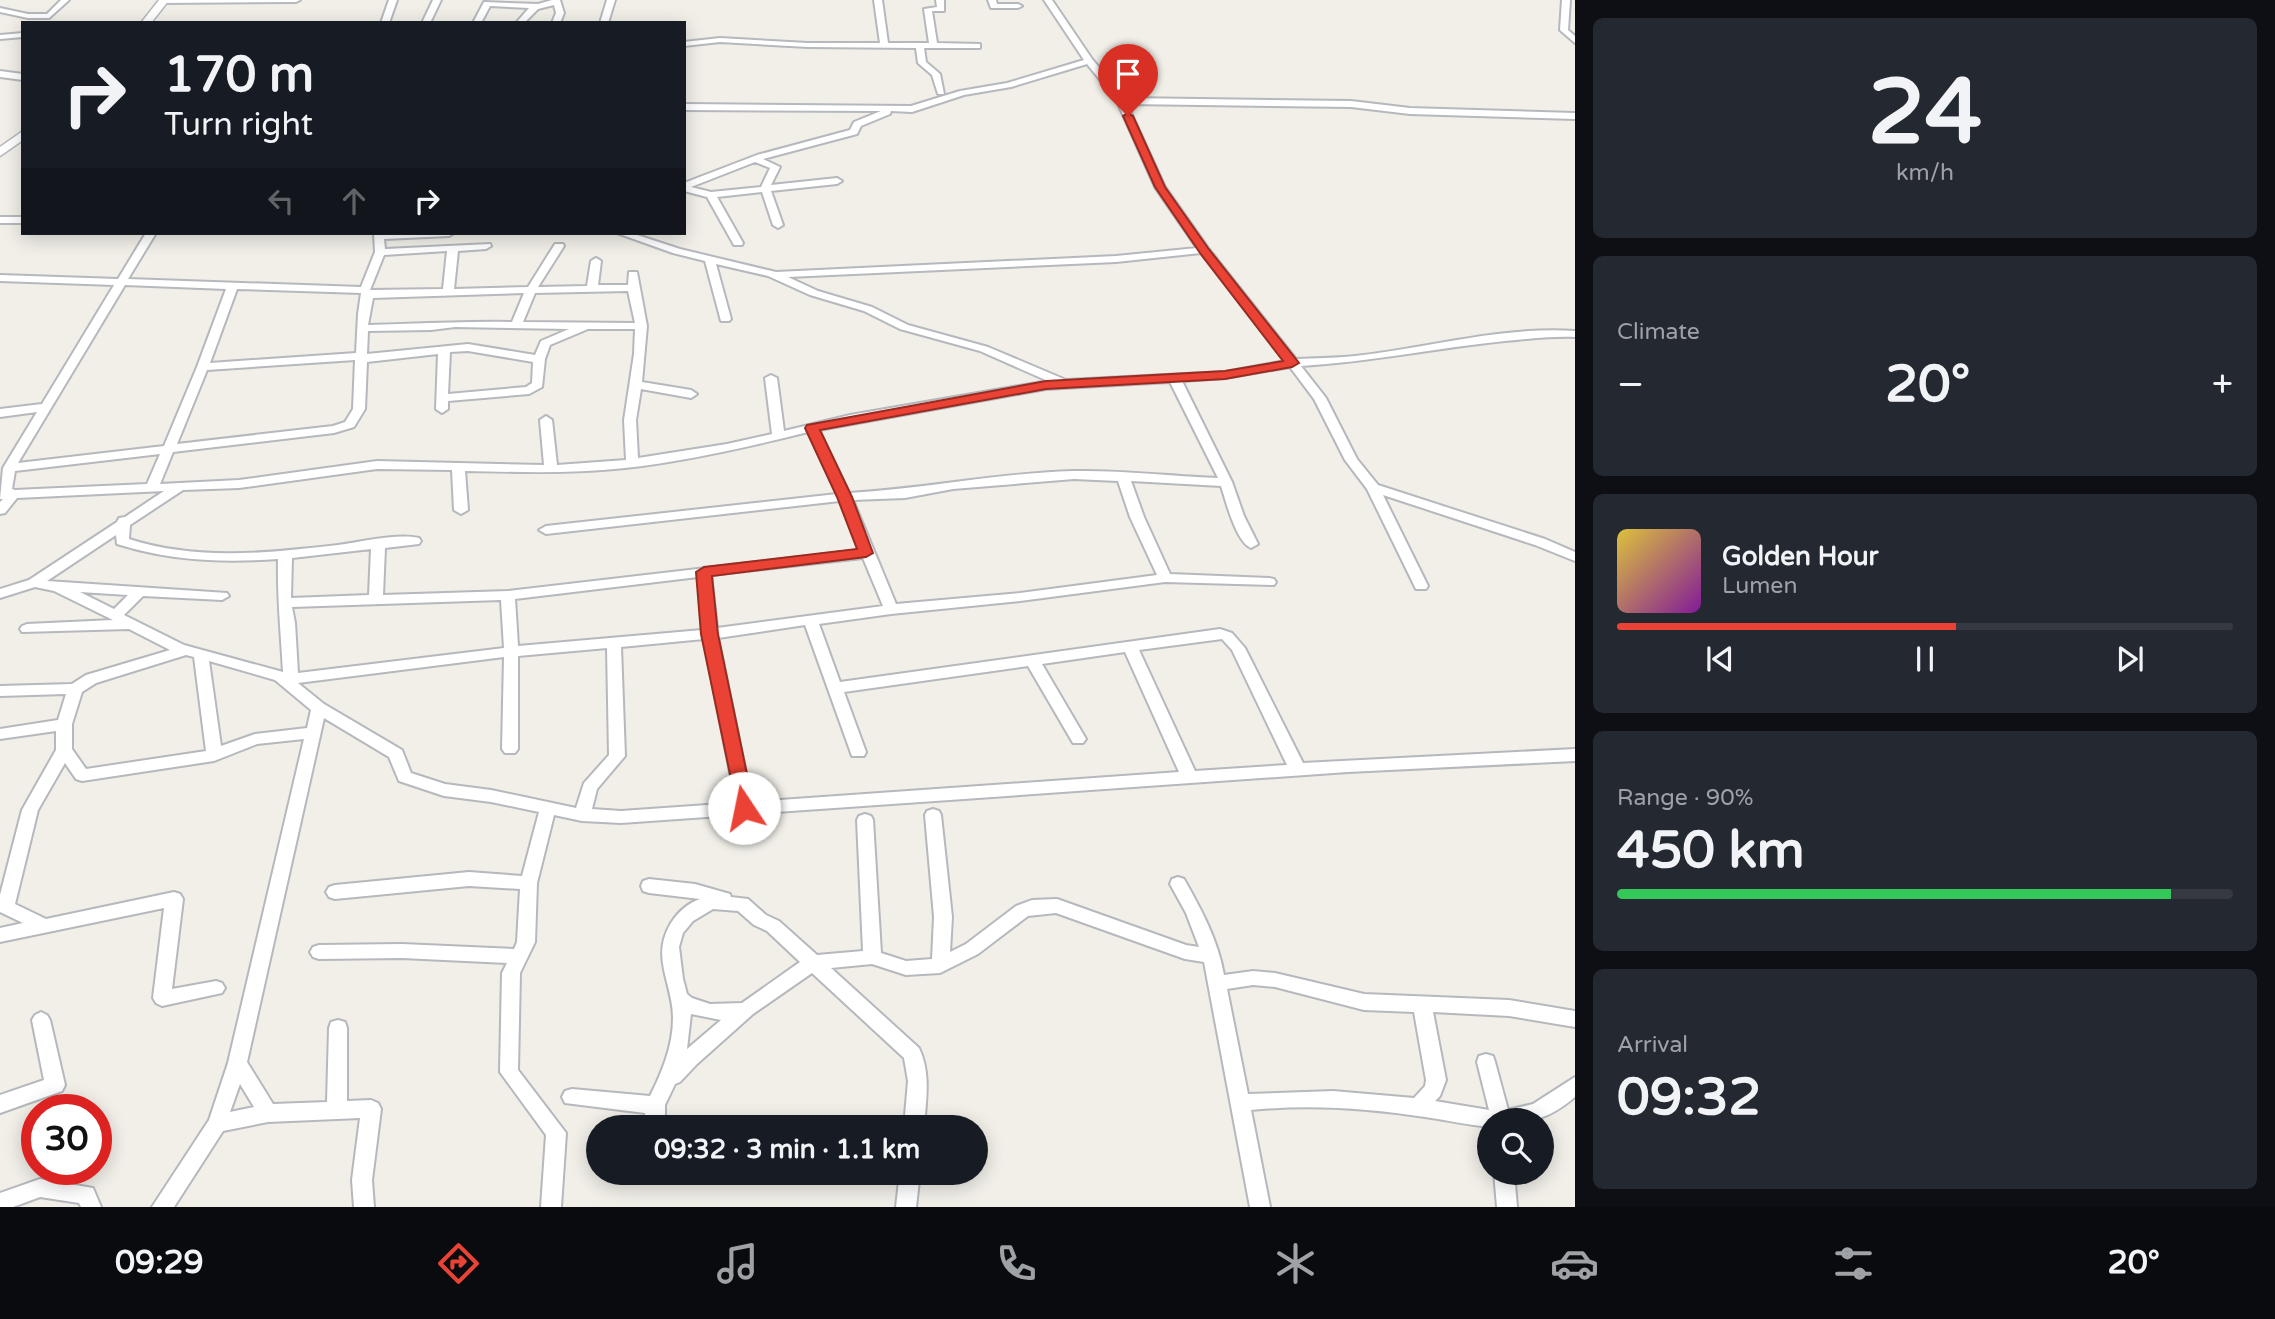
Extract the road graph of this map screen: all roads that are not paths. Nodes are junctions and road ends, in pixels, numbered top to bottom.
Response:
1 (65, 0) edge
2 (164, 0) edge
3 (296, 0) edge
4 (393, 0) edge
5 (437, 0) edge
6 (611, 0) edge
7 (878, 0) edge
8 (940, 0) edge
9 (992, 0) edge
10 (1048, 0) edge
11 (1566, 0) edge
12 (556, 1) edge
13 (540, 6) junction
14 (1018, 6) dead end
15 (0, 10) edge
16 (50, 20) edge
17 (148, 21) edge
18 (386, 21) edge
19 (427, 21) edge
20 (478, 21) edge
21 (521, 21) edge
22 (557, 21) edge
23 (605, 21) edge
24 (21, 35) edge
25 (0, 37) edge
26 (1575, 41) edge
27 (686, 44) edge
28 (884, 45) junction
29 (920, 46) junction
30 (933, 46) junction
31 (977, 46) dead end
32 (1089, 61) junction
33 (1, 76) edge
34 (21, 77) edge
35 (941, 92) dead end
36 (1121, 101) junction
37 (686, 107) edge
38 (891, 110) junction
39 (1575, 116) edge
40 (21, 136) edge
41 (0, 153) edge
42 (755, 159) junction
43 (837, 181) dead end
44 (686, 186) edge
45 (686, 188) edge
46 (766, 188) junction
47 (711, 195) junction
48 (0, 220) edge
49 (21, 220) edge
50 (778, 225) dead end
51 (149, 235) edge
52 (379, 235) edge
53 (629, 235) edge
54 (738, 243) dead end
55 (486, 246) dead end
56 (559, 246) dead end
57 (453, 248) junction
58 (1204, 250) junction
59 (380, 252) junction
60 (710, 260) junction
61 (596, 261) dead end
62 (633, 274) dead end
63 (772, 274) junction
64 (1, 280) edge
65 (121, 281) junction
66 (233, 285) junction
67 (633, 288) junction
68 (592, 289) junction
69 (531, 290) junction
70 (367, 292) junction
71 (448, 292) junction
72 (725, 319) dead end
73 (516, 325) junction
74 (586, 326) junction
75 (641, 326) junction
76 (363, 328) junction
77 (414, 328) junction
78 (1575, 334) edge
79 (444, 350) junction
80 (414, 352) junction
81 (363, 358) junction
82 (539, 359) junction
83 (1292, 363) junction
84 (203, 368) junction
85 (771, 378) dead end
86 (1175, 379) junction
87 (1062, 383) junction
88 (634, 384) junction
89 (691, 394) dead end
90 (46, 407) junction
91 (0, 412) edge
92 (546, 420) dead end
93 (812, 428) junction
94 (778, 435) junction
95 (170, 447) junction
96 (632, 463) junction
97 (458, 467) junction
98 (9, 468) junction
99 (551, 469) junction
100 (1123, 476) junction
101 (1226, 482) junction
102 (180, 487) junction
103 (152, 488) junction
104 (1373, 488) junction
105 (6, 495) edge
106 (845, 497) junction
107 (0, 509) edge
108 (461, 510) dead end
109 (124, 522) junction
110 (546, 530) dead end
111 (414, 541) dead end
112 (378, 544) junction
113 (1251, 544) dead end
114 (866, 553) junction
115 (285, 556) junction
116 (1575, 557) edge
117 (704, 572) junction
118 (1165, 578) junction
119 (1269, 582) dead end
120 (34, 583) junction
121 (1421, 586) dead end
122 (58, 587) junction
123 (140, 591) junction
124 (1, 592) edge
125 (508, 595) junction
126 (222, 596) dead end
127 (376, 601) junction
128 (284, 603) junction
129 (891, 609) junction
130 (116, 615) junction
131 (811, 622) junction
132 (135, 624) junction
133 (27, 629) dead end
134 (709, 634) junction
135 (614, 642) junction
136 (1130, 646) junction
137 (185, 650) junction
138 (511, 652) junction
139 (201, 654) junction
140 (1032, 660) junction
141 (292, 682) junction
142 (835, 688) junction
143 (75, 689) junction
144 (0, 691) edge
145 (319, 708) junction
146 (64, 724) junction
147 (313, 733) junction
148 (0, 734) edge
149 (1077, 739) dead end
150 (510, 749) dead end
151 (64, 750) junction
152 (858, 751) dead end
153 (214, 755) junction
154 (1575, 755) edge
155 (1298, 770) junction
156 (1190, 778) junction
157 (548, 808) junction
158 (744, 808) junction
159 (582, 815) junction
160 (933, 815) dead end
161 (865, 820) dead end
162 (529, 883) junction
163 (1178, 884) dead end
164 (649, 886) dead end
165 (335, 892) dead end
166 (742, 904) junction
167 (3, 905) edge
168 (43, 925) junction
169 (0, 935) edge
170 (319, 952) dead end
171 (519, 956) junction
172 (1212, 956) junction
173 (872, 957) junction
174 (813, 963) junction
175 (940, 966) junction
176 (1217, 983) junction
177 (216, 988) dead end
178 (678, 997) junction
179 (1422, 1003) junction
180 (747, 1009) junction
181 (1575, 1019) edge
182 (41, 1020) dead end
183 (338, 1028) dead end
184 (1486, 1062) dead end
185 (237, 1063) junction
186 (665, 1085) junction
187 (1575, 1085) edge
188 (572, 1097) dead end
189 (1241, 1103) junction
190 (0, 1104) edge
191 (655, 1105) junction
192 (1418, 1107) junction
193 (1498, 1108) edge
194 (1548, 1108) edge
195 (337, 1110) junction
196 (268, 1113) junction
197 (655, 1115) edge
198 (915, 1115) edge
199 (1477, 1116) edge
200 (216, 1124) junction
201 (909, 1185) edge
202 (1505, 1185) edge
203 (0, 1202) edge
204 (91, 1207) edge
205 (162, 1207) edge
206 (364, 1207) edge
207 (551, 1207) edge
208 (906, 1207) edge
209 (1260, 1207) edge
210 (1507, 1207) edge

1 - 16 street
2 - 3 street
2 - 17 street
4 - 18 street
5 - 19 street
6 - 23 street
7 - 28 street
8 - 30 street
9 - 14 street
10 - 32 street
11 - 26 street
12 - 13 street
12 - 22 street
13 - 20 street
13 - 21 street
15 - 16 street
24 - 25 street
27 - 28 street
28 - 29 street
29 - 30 street
29 - 35 street
30 - 31 street
32 - 36 street
32 - 38 street
33 - 34 street
36 - 39 street
36 - 58 street
37 - 38 street
38 - 42 street
40 - 41 street
42 - 44 street
42 - 46 street
43 - 46 street
45 - 47 street
46 - 47 street
46 - 50 street
47 - 54 street
48 - 49 street
51 - 65 street
52 - 59 street
53 - 60 street
55 - 57 street
56 - 69 street
57 - 59 street
57 - 71 street
58 - 63 street
58 - 83 street
59 - 70 street
60 - 63 street
60 - 72 street
61 - 68 street
62 - 67 street
63 - 87 street
64 - 65 street
65 - 66 street
65 - 90 street
66 - 70 street
66 - 84 street
67 - 68 street
67 - 75 street
68 - 69 street
69 - 71 street
69 - 73 street
70 - 71 street
70 - 76 street
73 - 74 street
73 - 77 street
74 - 75 street
74 - 82 street
75 - 88 street
76 - 77 street
76 - 81 street
77 - 80 street
78 - 83 street
79 - 80 street
79 - 82 street
79 - 82 street
80 - 81 street
81 - 84 street
81 - 95 street
83 - 86 street
83 - 104 street
84 - 95 street
85 - 94 street
86 - 87 street
86 - 101 street
87 - 93 street
88 - 89 street
88 - 96 street
90 - 91 street
90 - 98 street
92 - 99 street
93 - 94 street
93 - 106 street
94 - 96 street
95 - 98 street
95 - 103 street
96 - 99 street
97 - 99 street
97 - 102 street
97 - 108 street
98 - 105 street
100 - 101 street
100 - 106 street
100 - 118 street
101 - 113 street
102 - 103 street
102 - 109 street
103 - 105 street
104 - 116 street
104 - 121 street
105 - 107 street
106 - 110 street
106 - 114 street
109 - 115 street
109 - 120 street
111 - 112 street
112 - 115 street
112 - 127 street
114 - 117 street
114 - 129 street
115 - 128 street
117 - 125 street
117 - 134 street
118 - 119 street
118 - 129 street
120 - 122 street
120 - 124 street
122 - 123 street
122 - 130 street
123 - 126 street
123 - 130 street
125 - 127 street
125 - 138 street
127 - 128 street
128 - 141 street
129 - 131 street
130 - 132 street
131 - 134 street
131 - 142 street
132 - 133 street
132 - 137 street
134 - 135 street
134 - 158 street
135 - 138 street
135 - 159 street
136 - 140 street
136 - 155 street
136 - 156 street
137 - 139 street
137 - 143 street
138 - 141 street
138 - 150 street
139 - 141 street
139 - 153 street
140 - 142 street
140 - 149 street
141 - 145 street
142 - 152 street
143 - 144 street
143 - 146 street
145 - 147 street
145 - 157 street
146 - 148 street
146 - 151 street
147 - 153 street
147 - 185 street
151 - 153 street
151 - 167 street
154 - 155 street
155 - 156 street
156 - 158 street
157 - 159 street
157 - 162 street
158 - 159 street
160 - 175 street
161 - 173 street
162 - 165 street
162 - 171 street
163 - 172 street
164 - 166 street
166 - 174 street
166 - 178 street
167 - 168 street
168 - 169 street
168 - 177 street
170 - 171 street
171 - 207 street
172 - 175 street
172 - 176 street
173 - 174 street
173 - 175 street
174 - 180 street
174 - 198 street
176 - 179 street
176 - 189 street
178 - 180 street
178 - 186 street
179 - 181 street
179 - 192 street
180 - 186 street
182 - 190 street
183 - 195 street
184 - 193 street
185 - 196 street
185 - 200 street
186 - 191 street
187 - 194 street
188 - 191 street
189 - 192 street
189 - 209 street
191 - 197 street
192 - 199 street
195 - 196 street
195 - 206 street
196 - 200 street
200 - 205 street
201 - 208 street
202 - 210 street
203 - 204 street

